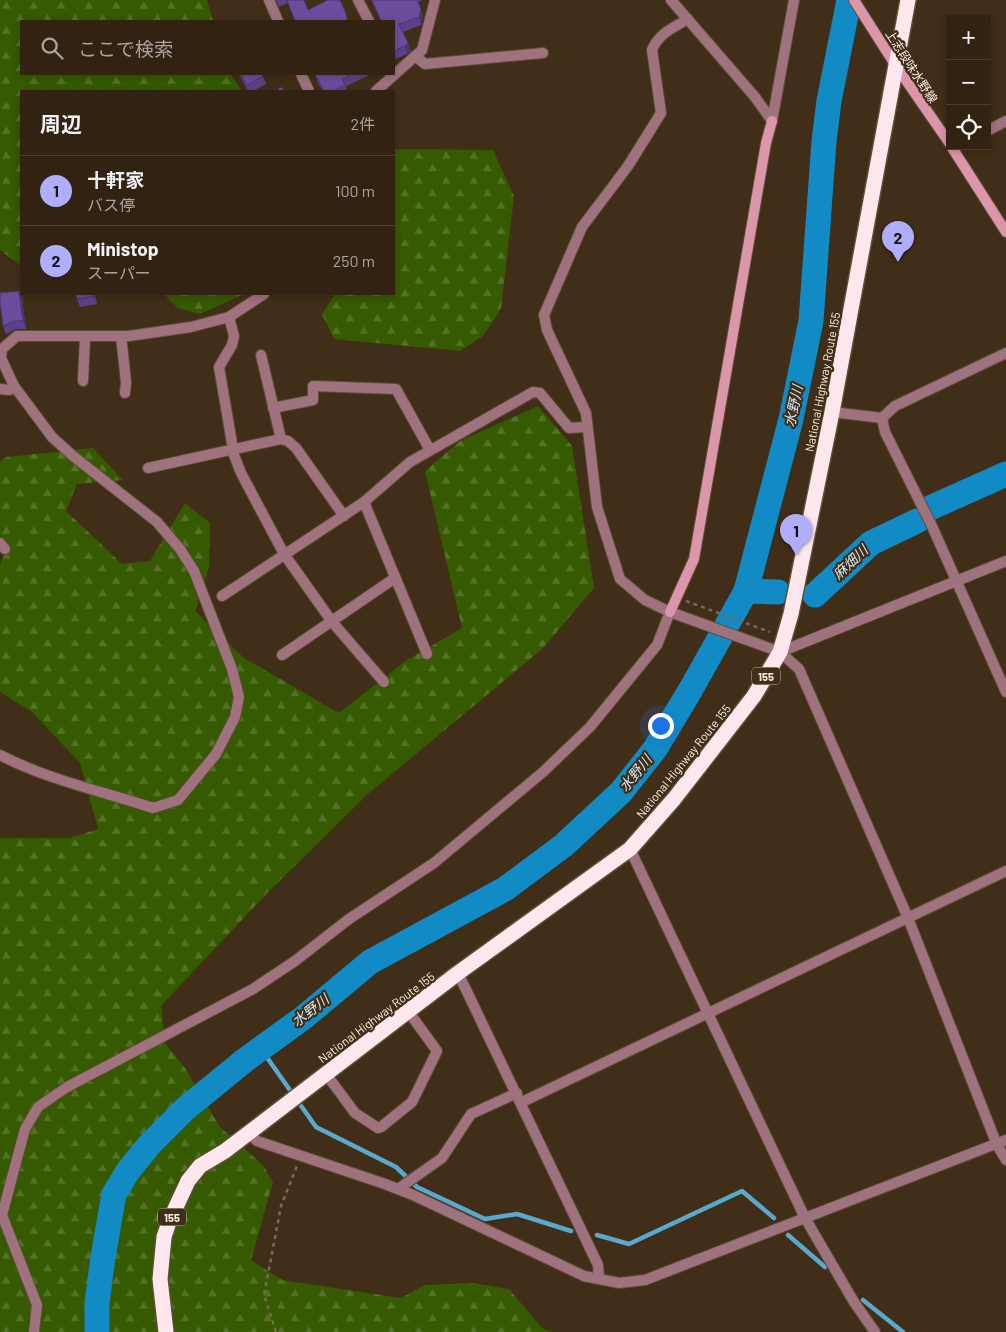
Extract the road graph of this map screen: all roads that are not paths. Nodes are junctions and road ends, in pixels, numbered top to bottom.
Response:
1 (269, 0) edge
2 (358, 0) edge
3 (435, 0) edge
4 (671, 0) edge
5 (794, 0) edge
6 (854, 0) edge
7 (908, 0) edge
8 (688, 19) junction
9 (278, 20) edge
10 (368, 20) edge
11 (542, 53) dead end
12 (415, 56) junction
13 (896, 66) junction
14 (395, 73) edge
15 (301, 75) edge
16 (393, 75) edge
17 (309, 90) edge
18 (377, 90) edge
19 (772, 121) junction
20 (1006, 122) edge
21 (991, 129) edge
22 (946, 137) edge
23 (955, 150) edge
24 (1006, 232) edge
25 (262, 295) edge
26 (229, 316) junction
27 (121, 336) junction
28 (85, 338) junction
29 (1006, 353) edge
30 (261, 355) dead end
31 (84, 381) dead end
32 (14, 386) junction
33 (0, 389) edge
34 (125, 393) dead end
35 (274, 408) junction
36 (832, 412) junction
37 (882, 418) junction
38 (586, 427) junction
39 (281, 440) junction
40 (233, 450) junction
41 (430, 450) junction
42 (148, 468) dead end
43 (364, 502) junction
44 (344, 516) junction
45 (284, 554) junction
46 (1006, 561) edge
47 (395, 578) junction
48 (957, 579) junction
49 (222, 596) dead end
50 (670, 612) junction
51 (332, 621) junction
52 (773, 649) junction
53 (427, 654) dead end
54 (282, 655) dead end
55 (384, 682) dead end
56 (1006, 692) edge
57 (0, 755) edge
58 (630, 849) junction
59 (1006, 872) edge
60 (908, 918) junction
61 (458, 973) junction
62 (408, 1011) junction
63 (710, 1012) junction
64 (326, 1074) junction
65 (519, 1097) junction
66 (248, 1132) junction
67 (1002, 1143) edge
68 (1006, 1160) edge
69 (398, 1189) junction
70 (805, 1218) junction
71 (599, 1278) junction
72 (34, 1332) edge
73 (166, 1332) edge
74 (875, 1332) edge

1 - 9 street
2 - 10 street
3 - 12 street
4 - 8 street
5 - 19 street
6 - 13 street, 上志段味水野線
7 - 13 highway, National Highway Route 155 / 155
8 - 19 street
8 - 38 street
11 - 12 street
12 - 14 street
13 - 22 street, 上志段味水野線
13 - 36 highway, National Highway Route 155 / 155
15 - 17 street
16 - 18 street
19 - 50 street
20 - 21 street
23 - 24 street, 上志段味水野線
25 - 26 street
26 - 27 street
26 - 40 street
27 - 28 street
27 - 34 street
28 - 31 street
28 - 32 street
29 - 37 street
30 - 35 street
32 - 33 street
32 - 57 street
35 - 39 street
35 - 41 street
36 - 37 street
36 - 52 highway, National Highway Route 155 / 155
37 - 48 street
38 - 41 street
38 - 50 street
39 - 40 street
39 - 44 street
40 - 42 street
40 - 45 street
41 - 43 street
43 - 44 street
43 - 47 street
44 - 45 street
45 - 49 street
45 - 51 street
46 - 48 street
47 - 51 street
47 - 53 street
48 - 52 street
48 - 56 street
50 - 52 street
50 - 72 street
51 - 54 street
51 - 55 street
52 - 58 highway, National Highway Route 155 / 155
52 - 60 street
58 - 61 highway, National Highway Route 155 / 155
58 - 63 street
59 - 60 street
60 - 63 street
60 - 67 street
61 - 62 highway, National Highway Route 155 / 155
61 - 65 street
62 - 64 highway, National Highway Route 155 / 155
62 - 64 street
63 - 65 street
63 - 70 street
64 - 66 highway, National Highway Route 155 / 155
65 - 69 street
65 - 71 street
66 - 69 street
66 - 73 highway, National Highway Route 155 / 155
67 - 68 street
67 - 70 street
69 - 71 street
70 - 71 street
70 - 74 street

